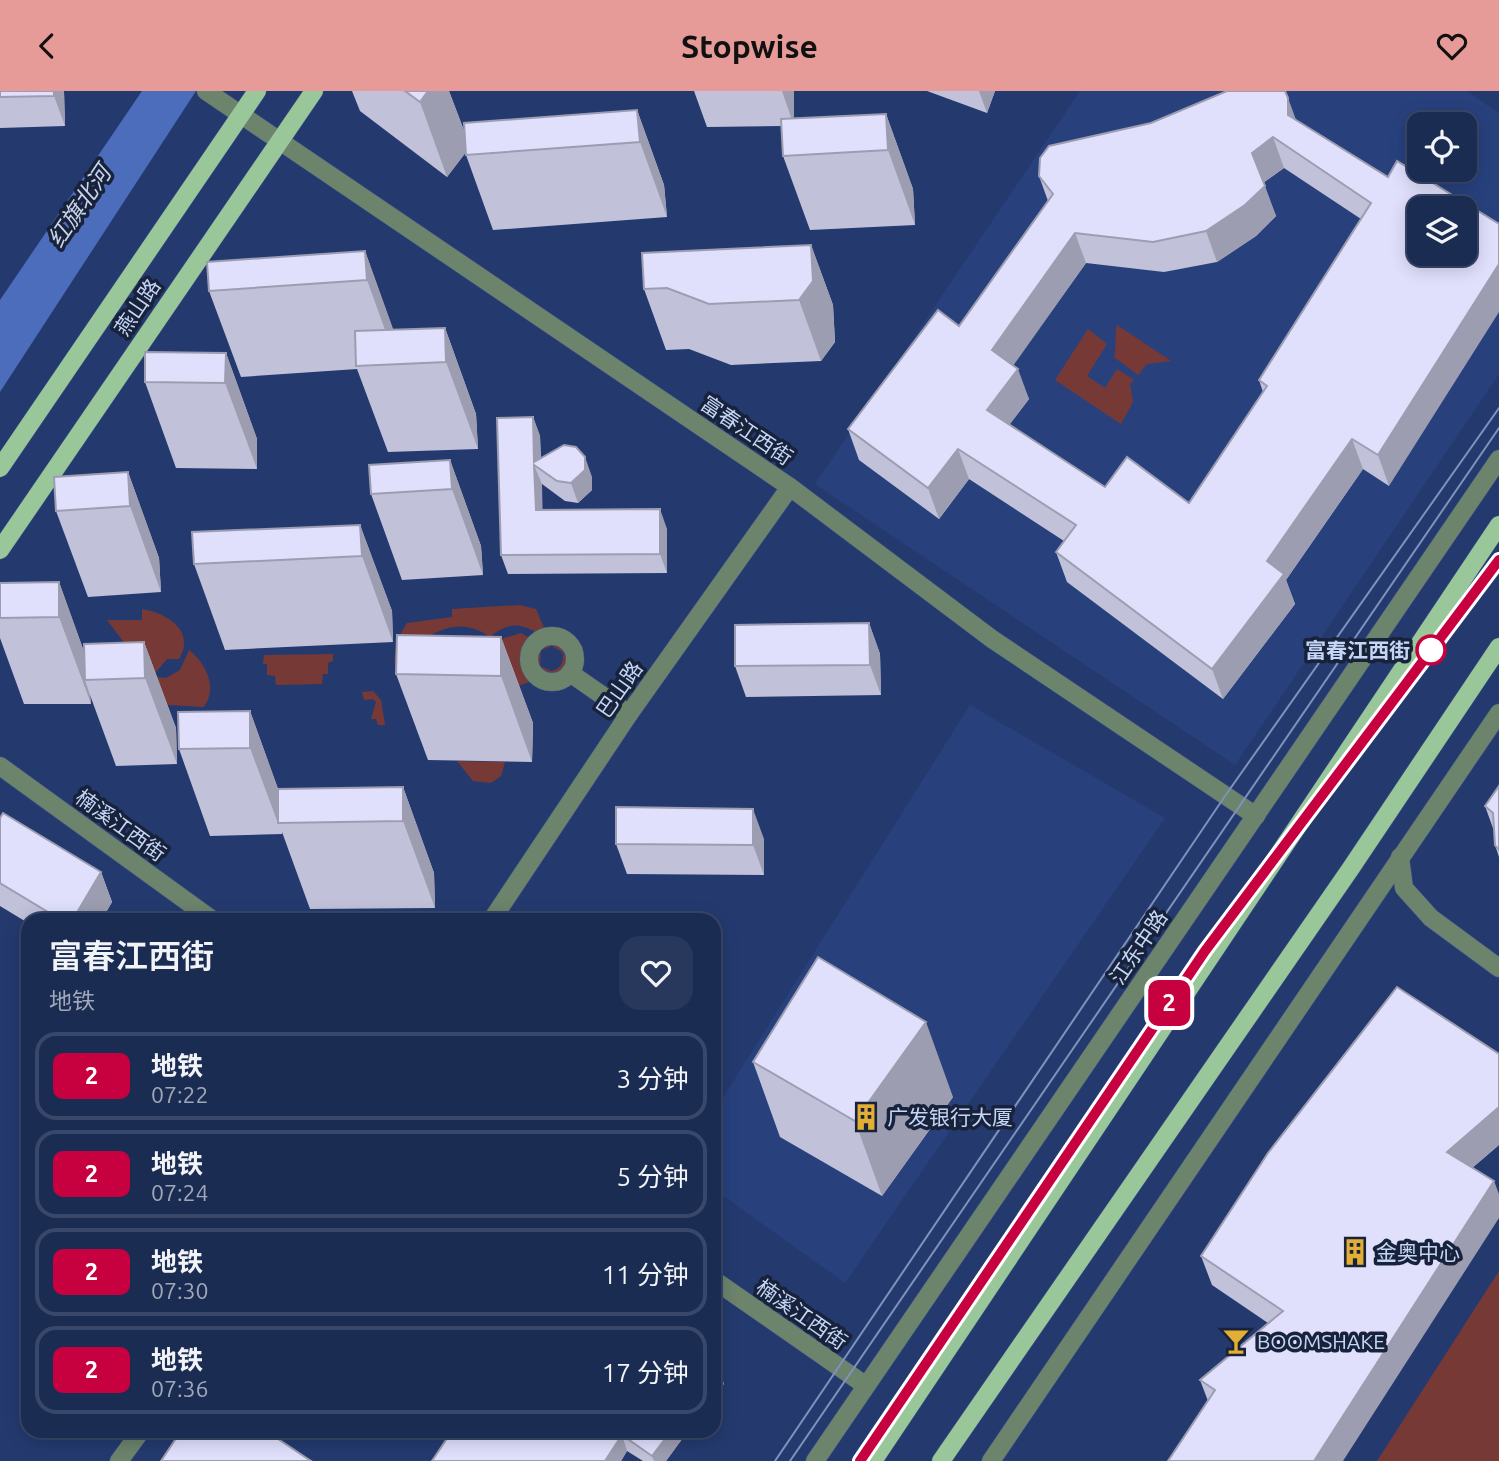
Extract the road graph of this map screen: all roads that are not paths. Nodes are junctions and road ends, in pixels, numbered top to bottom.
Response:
1 (257, 91) edge
2 (314, 91) edge
3 (209, 93) edge
4 (240, 115) junction
5 (278, 141) junction
6 (1499, 459) edge
7 (0, 468) edge
8 (790, 487) junction
9 (1499, 525) edge
10 (0, 550) edge
11 (1499, 647) edge
12 (570, 673) dead end
13 (629, 713) junction
14 (1499, 713) edge
15 (0, 766) edge
16 (1256, 815) junction
17 (1400, 857) junction
18 (203, 913) edge
19 (496, 913) edge
20 (1499, 968) edge
21 (721, 1285) edge
22 (865, 1385) junction
23 (136, 1438) edge
24 (119, 1461) edge
25 (815, 1461) edge
26 (873, 1461) edge
27 (941, 1461) edge
28 (992, 1461) edge

1 - 4 main road, 燕山路
2 - 5 main road, 燕山路
3 - 4 street, 富春江西街
4 - 5 street, 富春江西街
4 - 7 main road, 燕山路
5 - 8 street, 富春江西街
5 - 10 main road, 燕山路
6 - 16 street, 江东中路
8 - 13 street, 巴山路
8 - 16 street, 富春江西街
9 - 26 main road
11 - 27 main road
12 - 13 street
13 - 19 street, 巴山路
14 - 17 street
15 - 18 street, 楠溪江西街
16 - 22 street, 江东中路
17 - 20 street
17 - 28 street
21 - 22 street, 楠溪江西街
22 - 25 street, 江东中路
23 - 24 street

